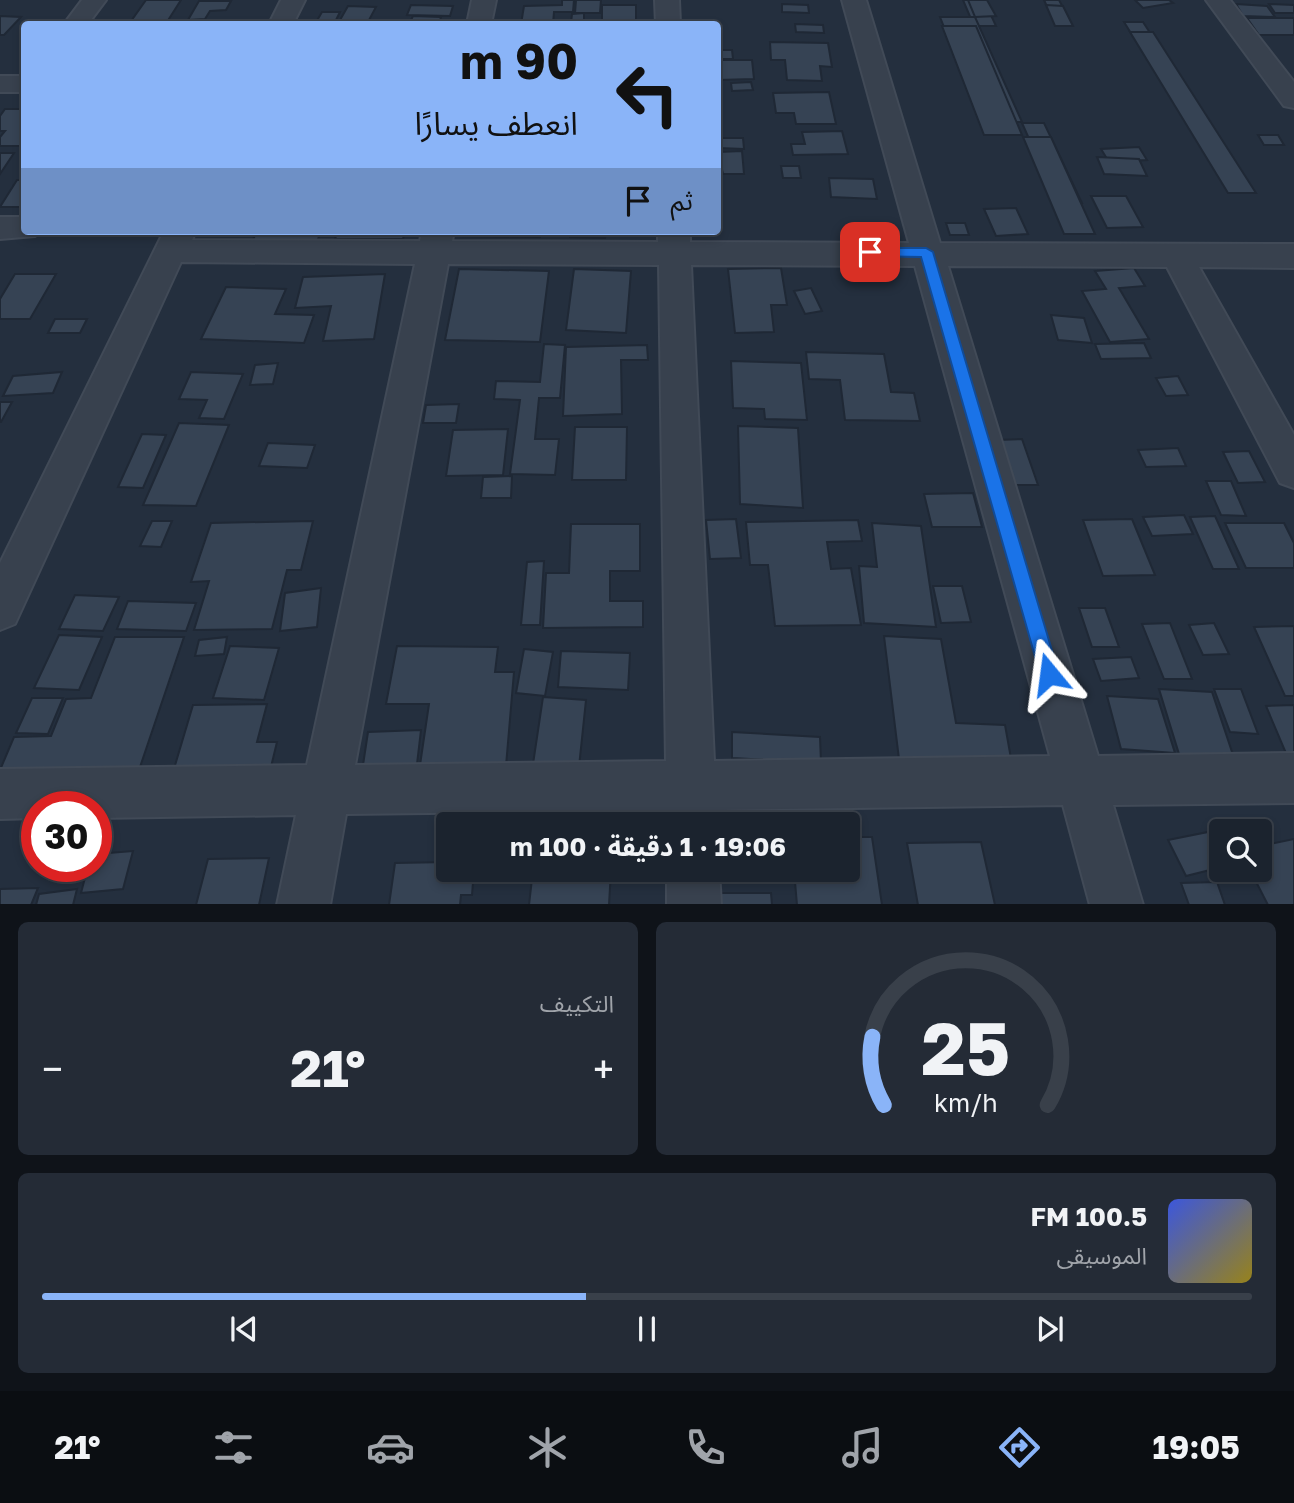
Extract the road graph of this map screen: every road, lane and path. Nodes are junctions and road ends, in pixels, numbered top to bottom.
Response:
1 (94, 0) edge
2 (293, 0) edge
3 (484, 0) edge
4 (667, 0) edge
5 (854, 0) edge
6 (1218, 0) edge
7 (78, 21) edge
8 (282, 21) edge
9 (480, 21) edge
10 (667, 21) edge
11 (0, 84) edge
12 (21, 84) edge
13 (1294, 100) edge
14 (0, 228) edge
15 (21, 228) edge
16 (175, 241) edge
17 (436, 242) edge
18 (675, 242) edge
19 (926, 252) junction
20 (1177, 256) junction
21 (1294, 256) edge
22 (1294, 471) edge
23 (0, 609) edge
24 (1294, 778) edge
25 (1080, 779) junction
26 (327, 789) junction
27 (0, 794) edge
28 (691, 804) edge
29 (693, 882) edge
30 (303, 904) edge
31 (694, 904) edge
32 (1117, 904) edge

1 - 7 street
2 - 8 street
3 - 9 street
4 - 10 street
5 - 19 street
6 - 13 street
11 - 12 street
14 - 15 street
16 - 17 street
16 - 23 street
17 - 18 street
17 - 26 street
18 - 19 street
18 - 28 street
19 - 20 street
19 - 25 street
20 - 21 street
20 - 22 street
24 - 25 street
25 - 28 street
25 - 32 street
26 - 27 street
26 - 28 street
26 - 30 street
29 - 31 street

